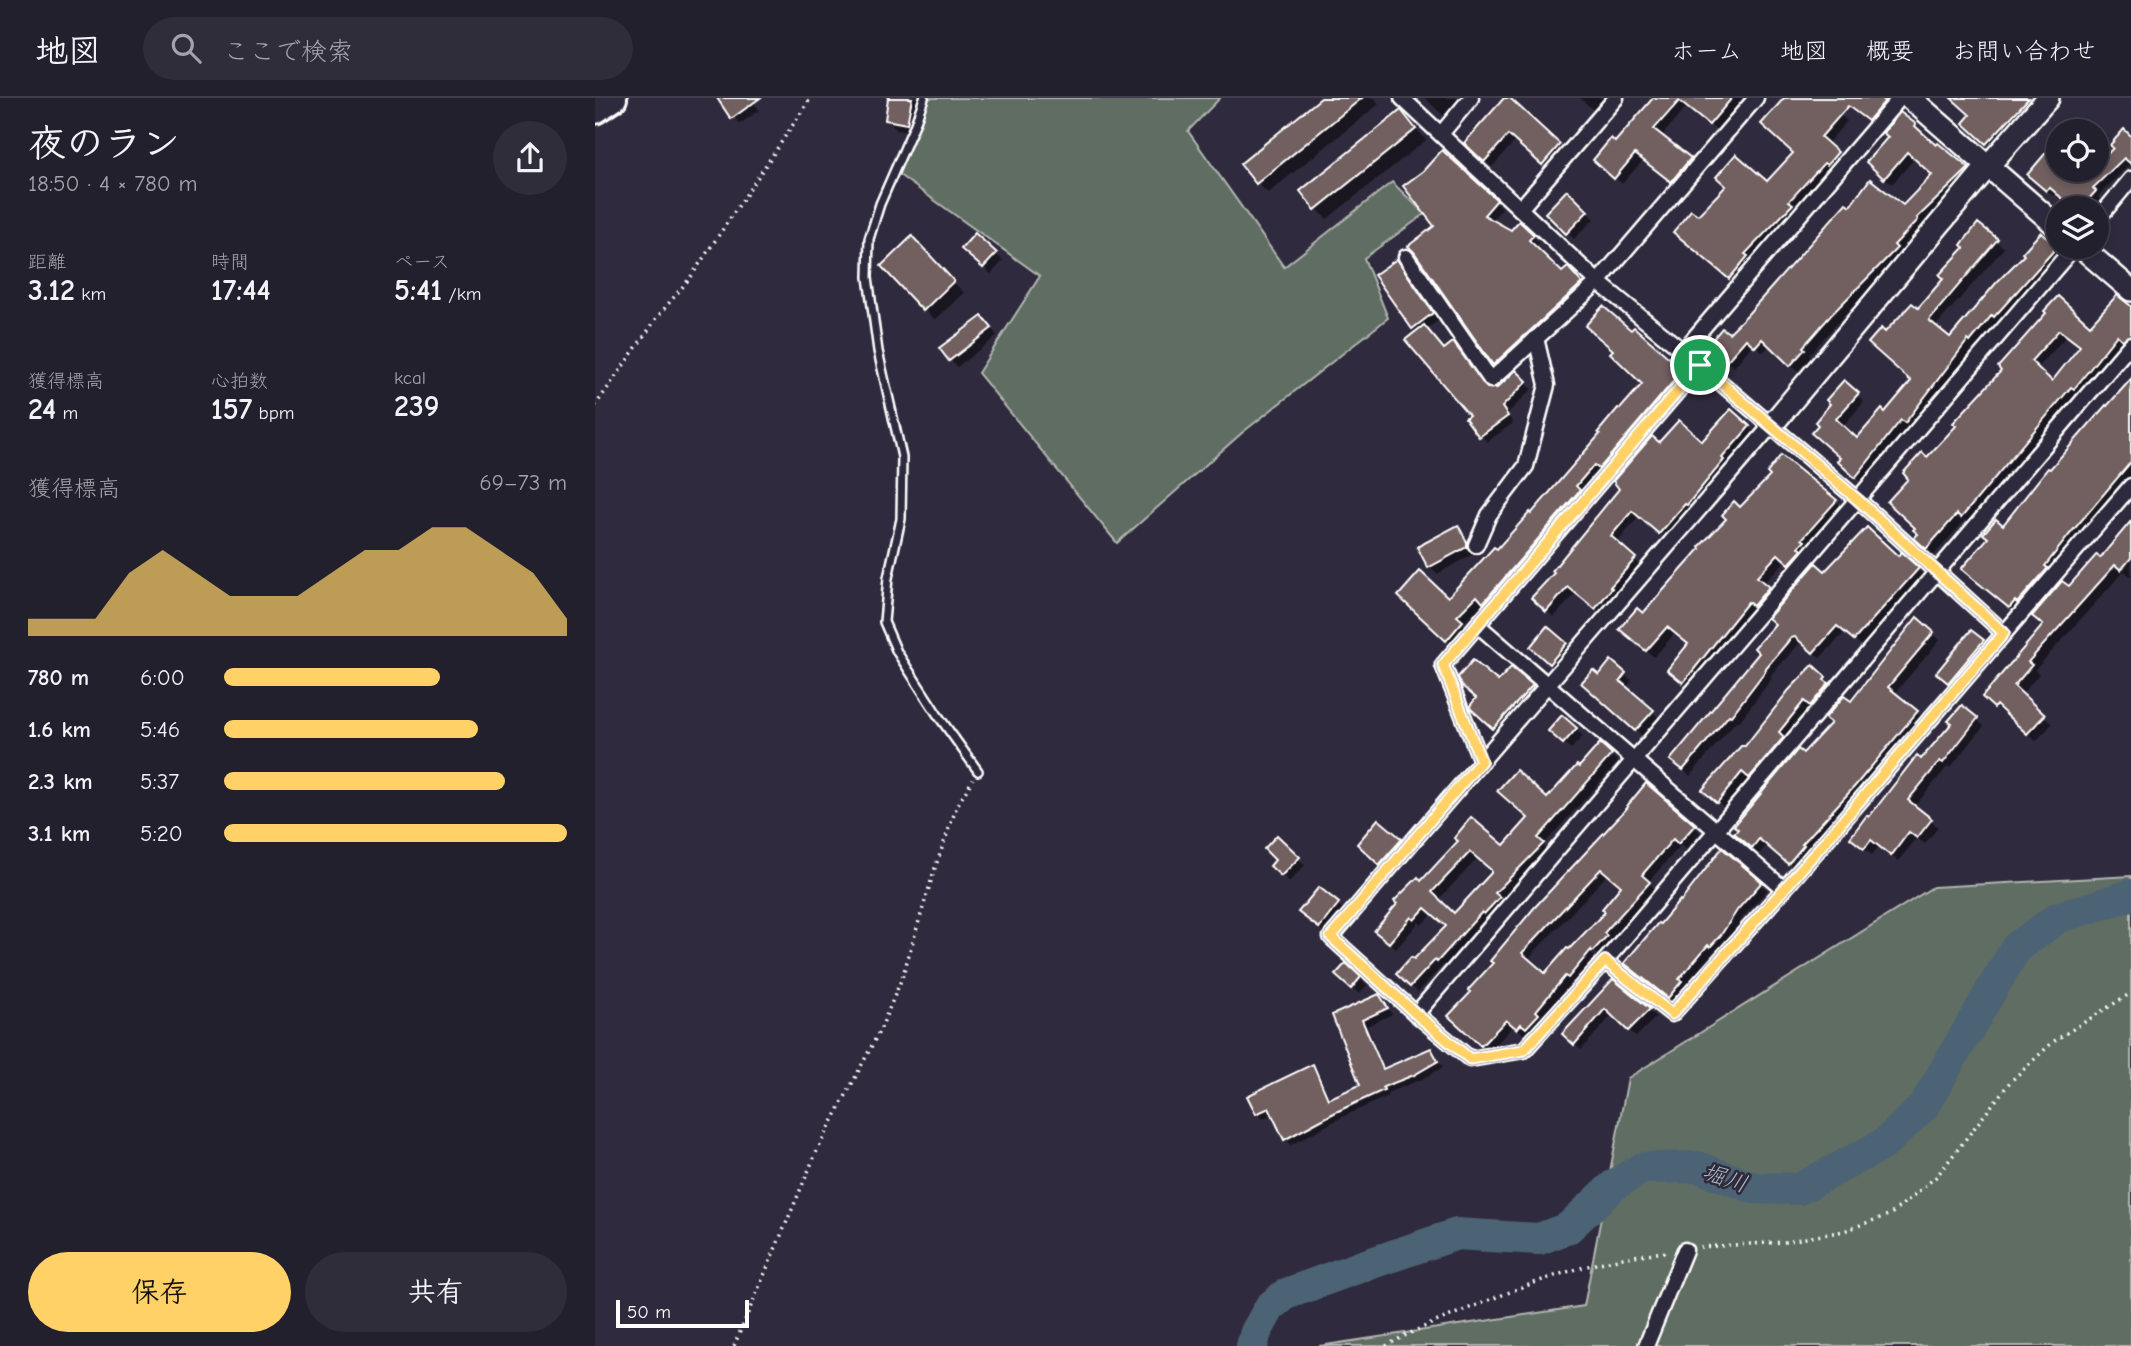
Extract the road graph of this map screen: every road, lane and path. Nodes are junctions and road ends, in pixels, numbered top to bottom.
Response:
1 (613, 98) edge
2 (811, 98) edge
3 (924, 98) edge
4 (1402, 98) edge
5 (1471, 98) edge
6 (1616, 98) edge
7 (1756, 98) edge
8 (1900, 98) edge
9 (1910, 98) edge
10 (2048, 98) edge
11 (595, 110) edge
12 (1441, 134) junction
13 (1988, 166) junction
14 (2131, 179) edge
15 (2109, 206) edge
16 (1520, 209) junction
17 (2046, 217) edge
18 (1406, 257) dead end
19 (2064, 259) edge
20 (2095, 259) edge
21 (1598, 282) junction
22 (2131, 290) edge
23 (1537, 338) junction
24 (2131, 344) edge
25 (1683, 351) junction
26 (1700, 365) junction
27 (595, 406) edge
28 (1770, 427) junction
29 (2131, 486) edge
30 (1858, 500) junction
31 (1475, 545) dead end
32 (1937, 570) junction
33 (1479, 626) junction
34 (2004, 633) junction
35 (1549, 685) junction
36 (1633, 760) junction
37 (1481, 761) junction
38 (978, 771) joint
39 (1717, 830) junction
40 (1784, 889) junction
41 (1605, 961) junction
42 (2131, 993) edge
43 (1416, 1014) junction
44 (1685, 1250) junction
45 (734, 1346) edge
46 (1386, 1346) edge
47 (1646, 1346) edge

1 - 11 highway
2 - 27 path
3 - 38 lane
4 - 12 street
5 - 12 street
6 - 16 street
7 - 21 street
8 - 25 street
9 - 13 street
10 - 13 street
12 - 16 street
13 - 17 street
13 - 28 street
14 - 15 street
16 - 21 street
18 - 23 street
19 - 30 street
20 - 22 street
21 - 23 street
21 - 25 street
23 - 31 street
24 - 32 street
25 - 26 street
26 - 28 street
26 - 33 street
28 - 30 street
28 - 35 street
29 - 34 street
30 - 32 street
30 - 36 street
32 - 34 street
32 - 39 street
33 - 35 street
33 - 37 street
34 - 40 street
35 - 36 street
35 - 37 street
36 - 39 street
36 - 43 street
37 - 43 street
38 - 45 path
39 - 40 street
39 - 41 street
40 - 41 street
41 - 43 street
42 - 44 path
44 - 46 path
44 - 47 street

